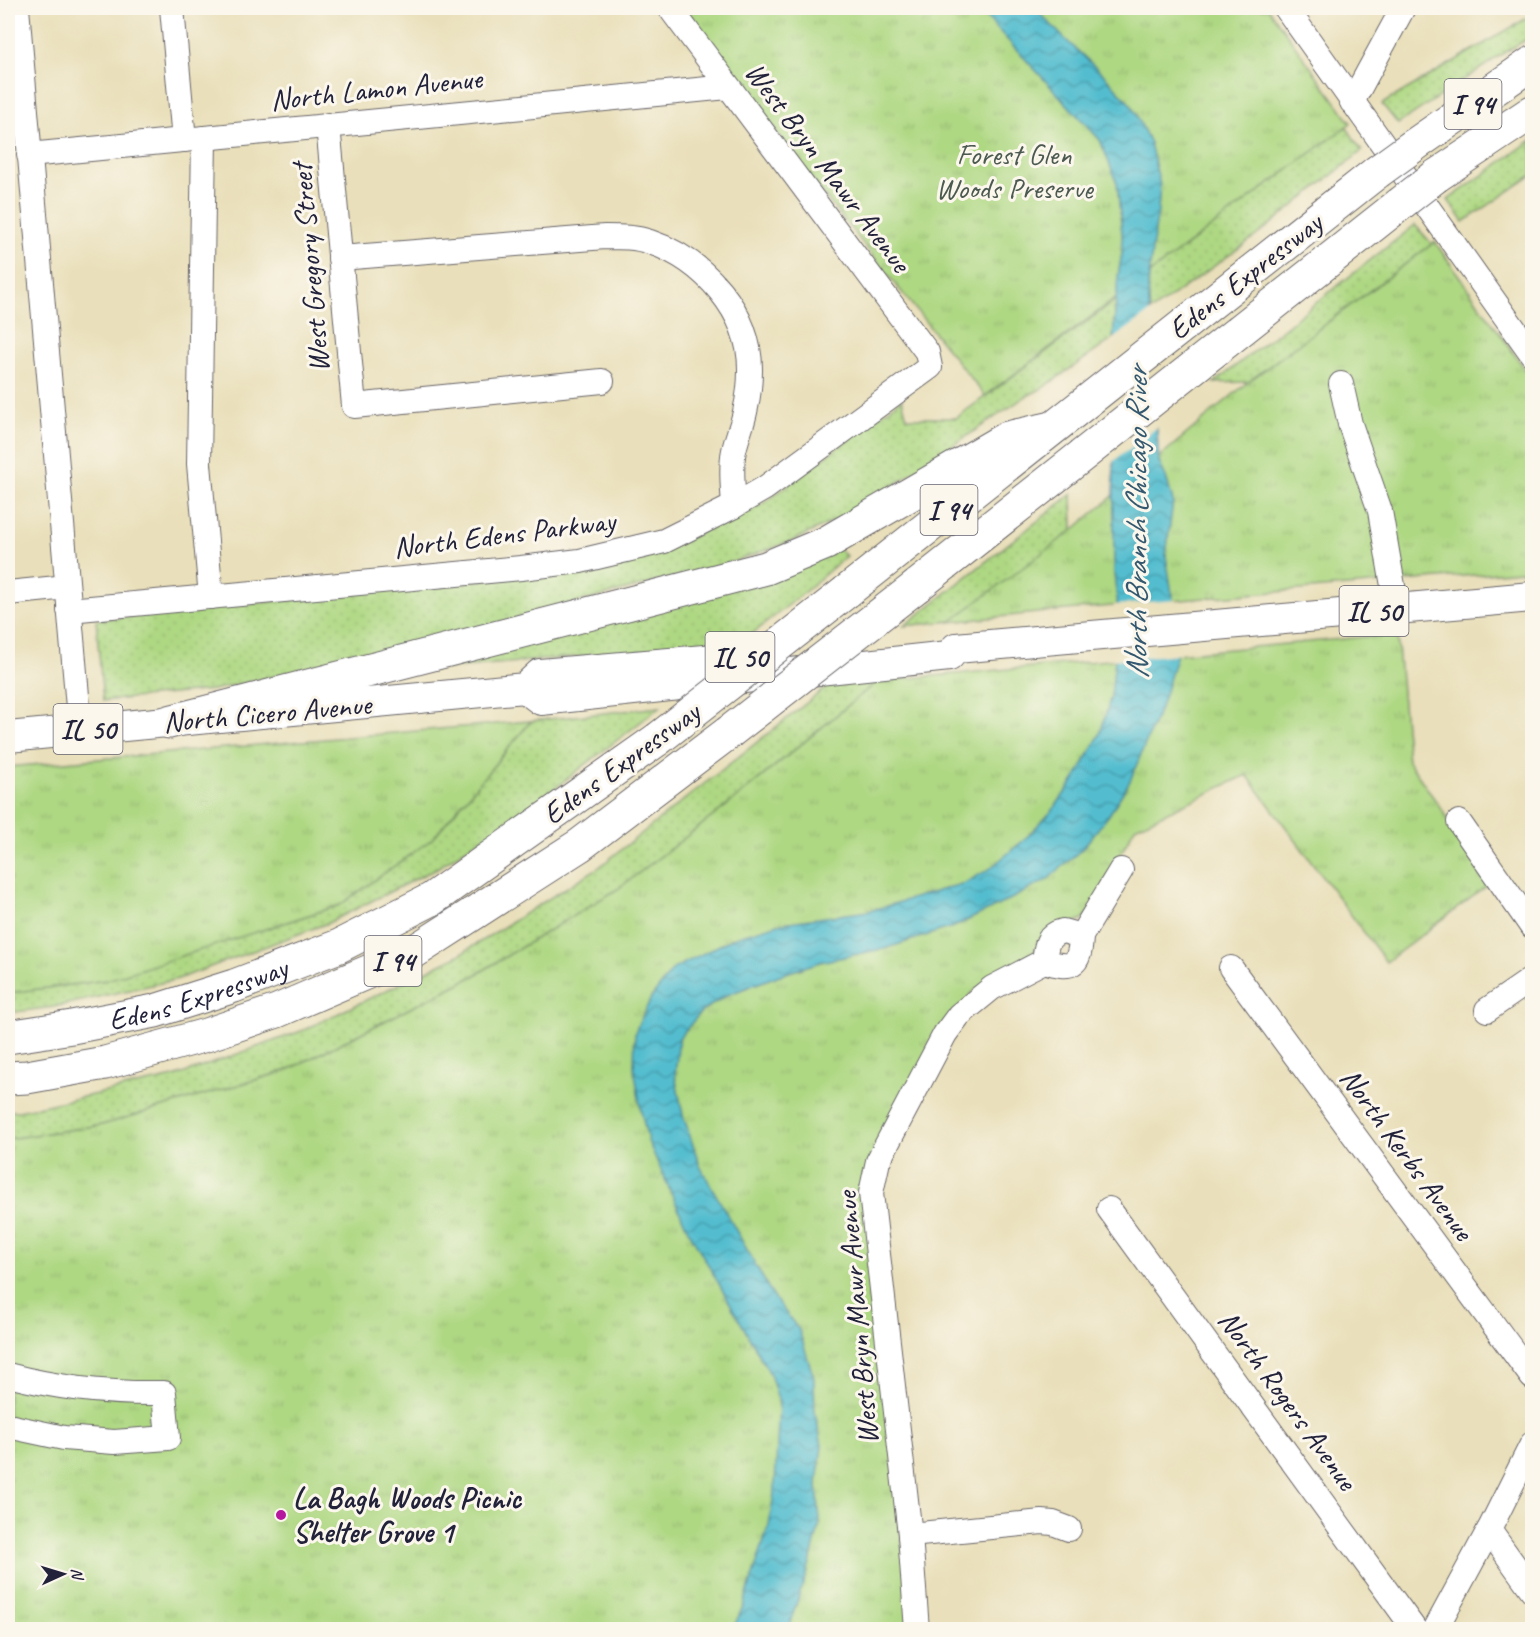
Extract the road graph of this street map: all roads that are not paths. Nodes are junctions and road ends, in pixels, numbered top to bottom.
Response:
1 (16, 8) edge
2 (172, 8) edge
3 (670, 8) edge
4 (1286, 8) edge
5 (1403, 8) edge
6 (1533, 63) edge
7 (728, 87) junction
8 (1352, 102) junction
9 (1533, 112) edge
10 (328, 126) junction
11 (194, 139) junction
12 (29, 154) junction
13 (340, 258) junction
14 (1533, 354) edge
15 (930, 367) joint
16 (602, 381) dead end
17 (1341, 384) dead end
18 (1052, 428) junction
19 (734, 506) junction
20 (8, 593) edge
21 (211, 597) junction
22 (1533, 597) edge
23 (68, 599) junction
24 (1397, 609) junction
25 (170, 722) junction
26 (80, 730) junction
27 (8, 737) edge
28 (1459, 822) dead end
29 (1121, 870) dead end
30 (1533, 927) edge
31 (1231, 968) dead end
32 (1533, 979) edge
33 (1487, 1010) dead end
34 (8, 1037) edge
35 (8, 1078) edge
36 (1109, 1209) dead end
37 (8, 1375) edge
38 (1533, 1377) edge
39 (8, 1426) edge
40 (1533, 1444) edge
41 (1069, 1529) dead end
42 (1489, 1530) junction
43 (910, 1534) junction
44 (1533, 1590) edge
45 (917, 1629) edge
46 (1416, 1629) edge
47 (1435, 1629) edge

1 - 12 street
2 - 11 street
3 - 7 street, West Bryn Mawr Avenue
4 - 8 street
5 - 8 street
6 - 18 highway, Edens Expressway / I 94, bridge
7 - 10 street, North Lamon Avenue
7 - 15 street, West Bryn Mawr Avenue
8 - 14 street
9 - 35 highway, Edens Expressway / I 94, bridge
10 - 11 street, North Lamon Avenue
10 - 13 street, West Gregory Street
11 - 12 street, North Lamon Avenue
11 - 21 street
12 - 23 street
13 - 16 street, West Gregory Street
13 - 19 street
15 - 19 street, North Edens Parkway
17 - 24 street
18 - 25 highway
18 - 34 highway, Edens Expressway / I 94, bridge
19 - 21 street, North Edens Parkway
20 - 23 street, North Edens Parkway
21 - 23 street, North Edens Parkway
22 - 24 main road, North Cicero Avenue / IL 50
23 - 26 street
24 - 25 main road, North Cicero Avenue / IL 50
25 - 26 main road, North Cicero Avenue / IL 50
26 - 27 main road, North Cicero Avenue / IL 50
28 - 30 street
29 - 43 street, West Bryn Mawr Avenue
31 - 38 street, North Kerbs Avenue
32 - 33 street
36 - 46 street, North Rogers Avenue
37 - 39 street
40 - 42 street
41 - 43 street
42 - 44 street
42 - 47 street
43 - 45 street, West Bryn Mawr Avenue

